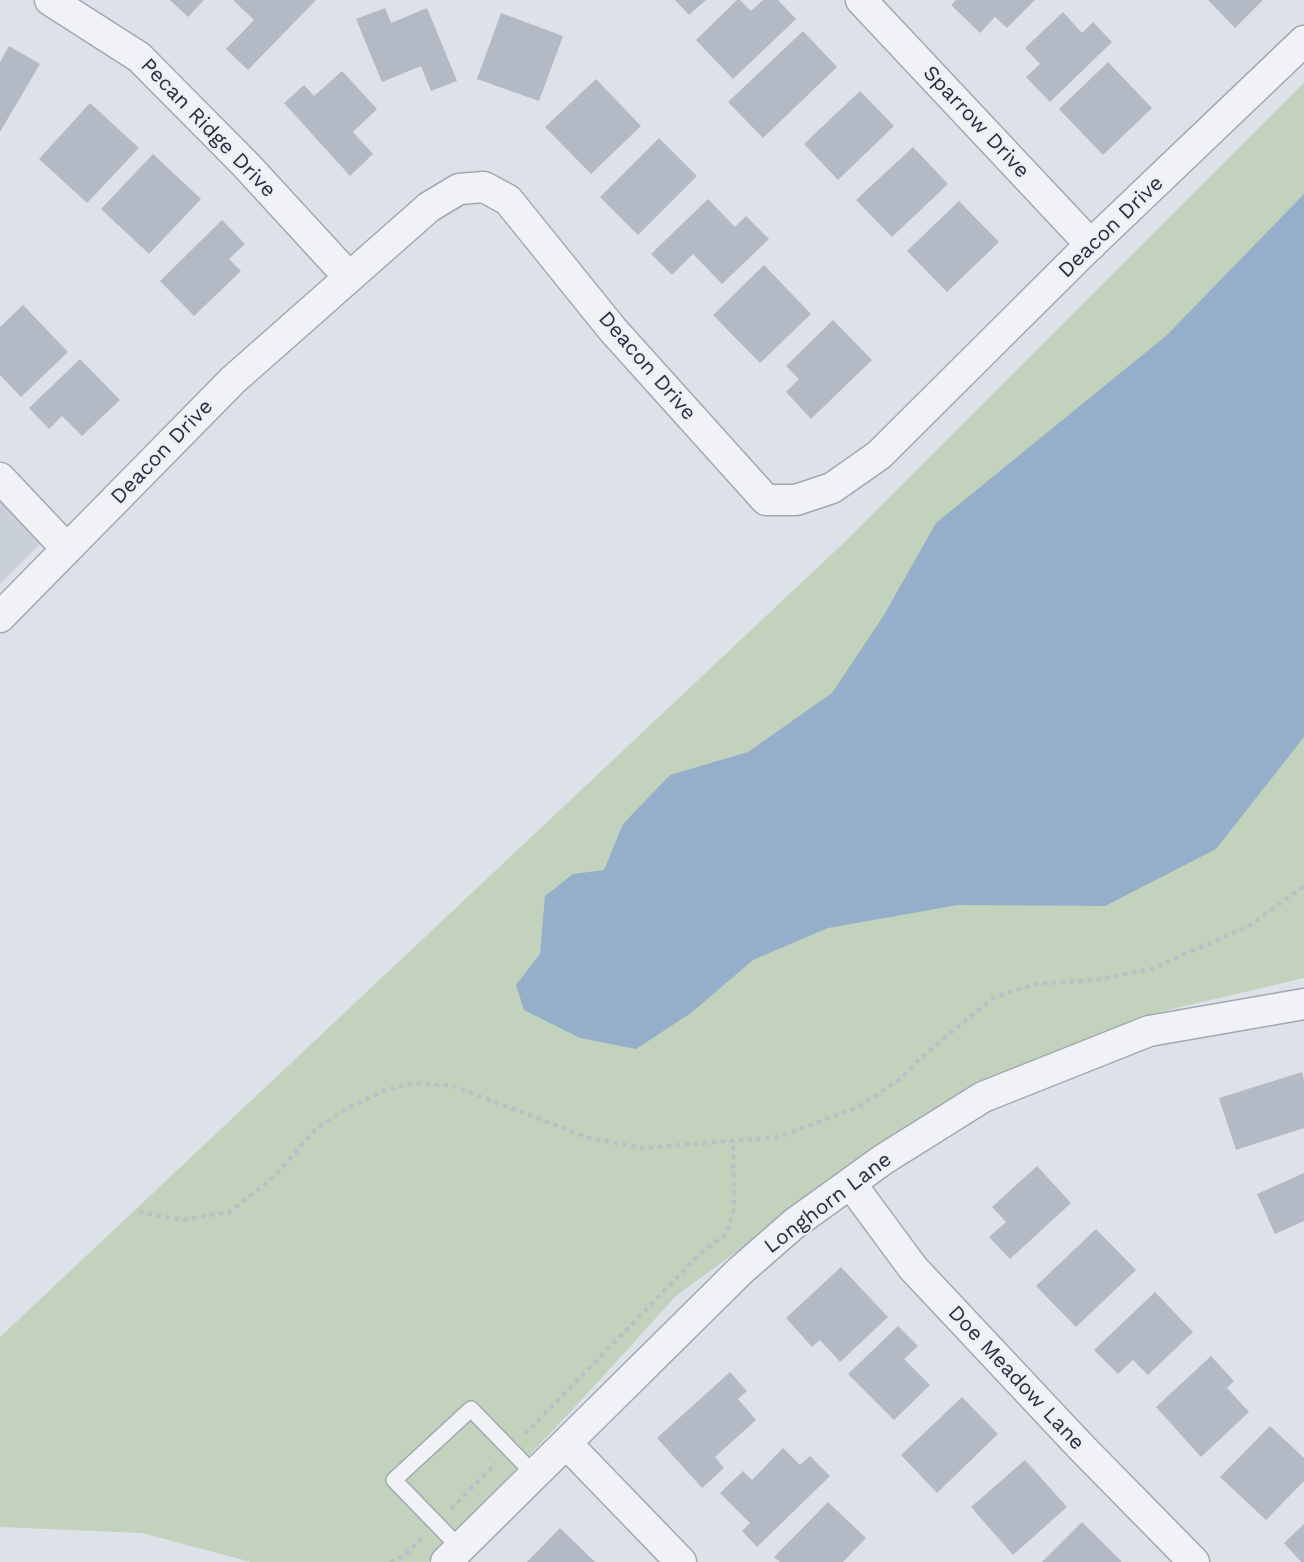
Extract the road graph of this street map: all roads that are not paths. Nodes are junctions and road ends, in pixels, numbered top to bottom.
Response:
1 (50, 0) edge
2 (861, 0) edge
3 (1304, 41) edge
4 (1091, 245) junction
5 (349, 277) junction
6 (0, 478) edge
7 (67, 549) junction
8 (0, 617) edge
9 (1304, 1004) edge
10 (851, 1184) junction
11 (567, 1444) junction
12 (535, 1474) junction
13 (453, 1555) edge
14 (681, 1562) edge
15 (1194, 1562) edge

1 - 5 street, Pecan Ridge Drive
2 - 4 street, Sparrow Drive
3 - 4 street, Deacon Drive
4 - 5 street, Deacon Drive
5 - 7 street, Deacon Drive
6 - 7 street
7 - 8 street, Deacon Drive
9 - 10 street, Longhorn Lane
10 - 11 street, Longhorn Lane
10 - 15 street, Doe Meadow Lane
11 - 12 street, Longhorn Lane
11 - 14 street
12 - 13 street, Longhorn Lane
12 - 13 lane

